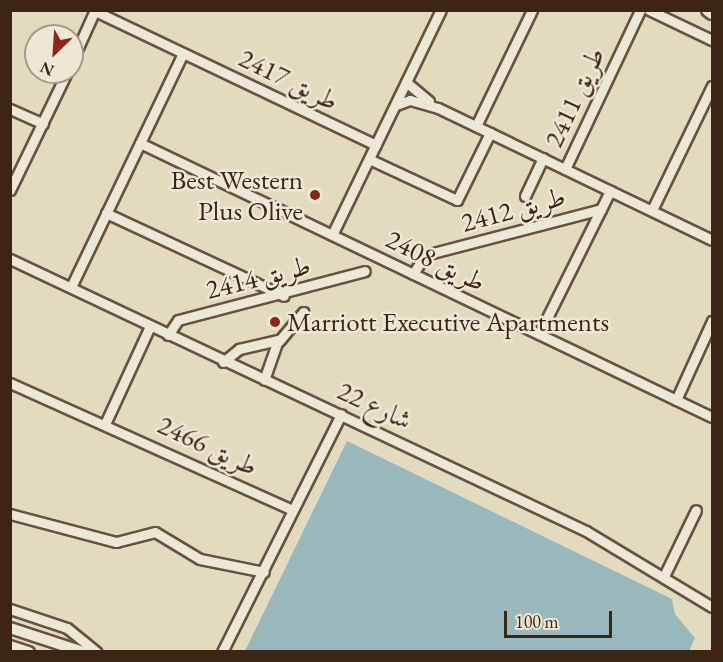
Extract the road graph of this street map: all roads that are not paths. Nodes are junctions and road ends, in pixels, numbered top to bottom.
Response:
1 (441, 10) edge
2 (532, 10) edge
3 (640, 10) edge
4 (649, 10) edge
5 (708, 10) edge
6 (95, 11) edge
7 (712, 13) edge
8 (84, 35) edge
9 (712, 40) edge
10 (183, 53) junction
11 (406, 82) junction
12 (61, 84) edge
13 (712, 86) edge
14 (396, 105) junction
15 (438, 108) junction
16 (10, 109) edge
17 (43, 124) junction
18 (476, 126) junction
19 (490, 133) junction
20 (140, 143) junction
21 (376, 145) junction
22 (369, 159) junction
23 (543, 159) junction
24 (565, 169) junction
25 (10, 190) edge
26 (610, 191) junction
27 (525, 196) dead end
28 (600, 209) junction
29 (652, 210) junction
30 (106, 213) junction
31 (332, 235) junction
32 (712, 240) edge
33 (10, 259) edge
34 (365, 271) dead end
35 (413, 274) junction
36 (71, 287) junction
37 (284, 296) junction
38 (303, 312) dead end
39 (712, 321) edge
40 (150, 326) junction
41 (539, 334) junction
42 (168, 335) junction
43 (279, 341) junction
44 (224, 362) junction
45 (264, 380) junction
46 (10, 383) edge
47 (676, 400) junction
48 (341, 414) junction
49 (712, 417) edge
50 (105, 424) junction
51 (291, 509) junction
52 (696, 510) dead end
53 (10, 514) edge
54 (264, 572) junction
55 (664, 576) junction
56 (712, 607) edge
57 (10, 609) edge
58 (242, 612) junction
59 (10, 628) edge
60 (10, 646) edge
61 (29, 651) edge
62 (83, 651) edge
63 (96, 651) edge
64 (222, 651) edge
65 (229, 651) edge

1 - 11 street
2 - 18 street
3 - 24 street, طريق 2411
4 - 9 street
5 - 7 main road
6 - 8 street
6 - 10 street, طريق 2417
10 - 20 street
10 - 21 street, طريق 2417
11 - 14 street
11 - 15 street, طريق 2412
12 - 17 street
13 - 29 street
14 - 15 street, طريق 2412
14 - 21 street
15 - 18 street, طريق 2412
16 - 17 street
17 - 25 street
18 - 19 street, طريق 2412
19 - 22 street
19 - 23 street, طريق 2412
20 - 30 street
20 - 31 street, طريق 2408
21 - 22 street
22 - 31 street
23 - 24 street, طريق 2412
23 - 27 street
24 - 26 street, طريق 2412
26 - 28 street, طريق 2412
26 - 29 street, طريق 2412
28 - 35 street, طريق 2412
28 - 41 street, طريق 2412
29 - 32 street, طريق 2412
30 - 36 street
30 - 37 street
31 - 35 street, طريق 2408
33 - 36 street, شارع 22
34 - 37 street, طريق 2414
35 - 41 street, طريق 2408
36 - 40 street, شارع 22
37 - 42 street, طريق 2414
38 - 43 street
39 - 47 street
40 - 42 street, شارع 22
40 - 50 street
41 - 47 street, طريق 2408
42 - 44 street, شارع 22
43 - 44 street
43 - 45 street
44 - 45 street, شارع 22
45 - 48 street, شارع 22
46 - 50 street, طريق 2466
47 - 49 street, طريق 2408
48 - 51 street
48 - 55 street, شارع 22
50 - 51 street, طريق 2466
51 - 54 street
52 - 55 street
53 - 54 street
54 - 58 street
55 - 56 street, شارع 22
57 - 63 street
58 - 64 street
58 - 65 street
59 - 62 street
60 - 61 street

